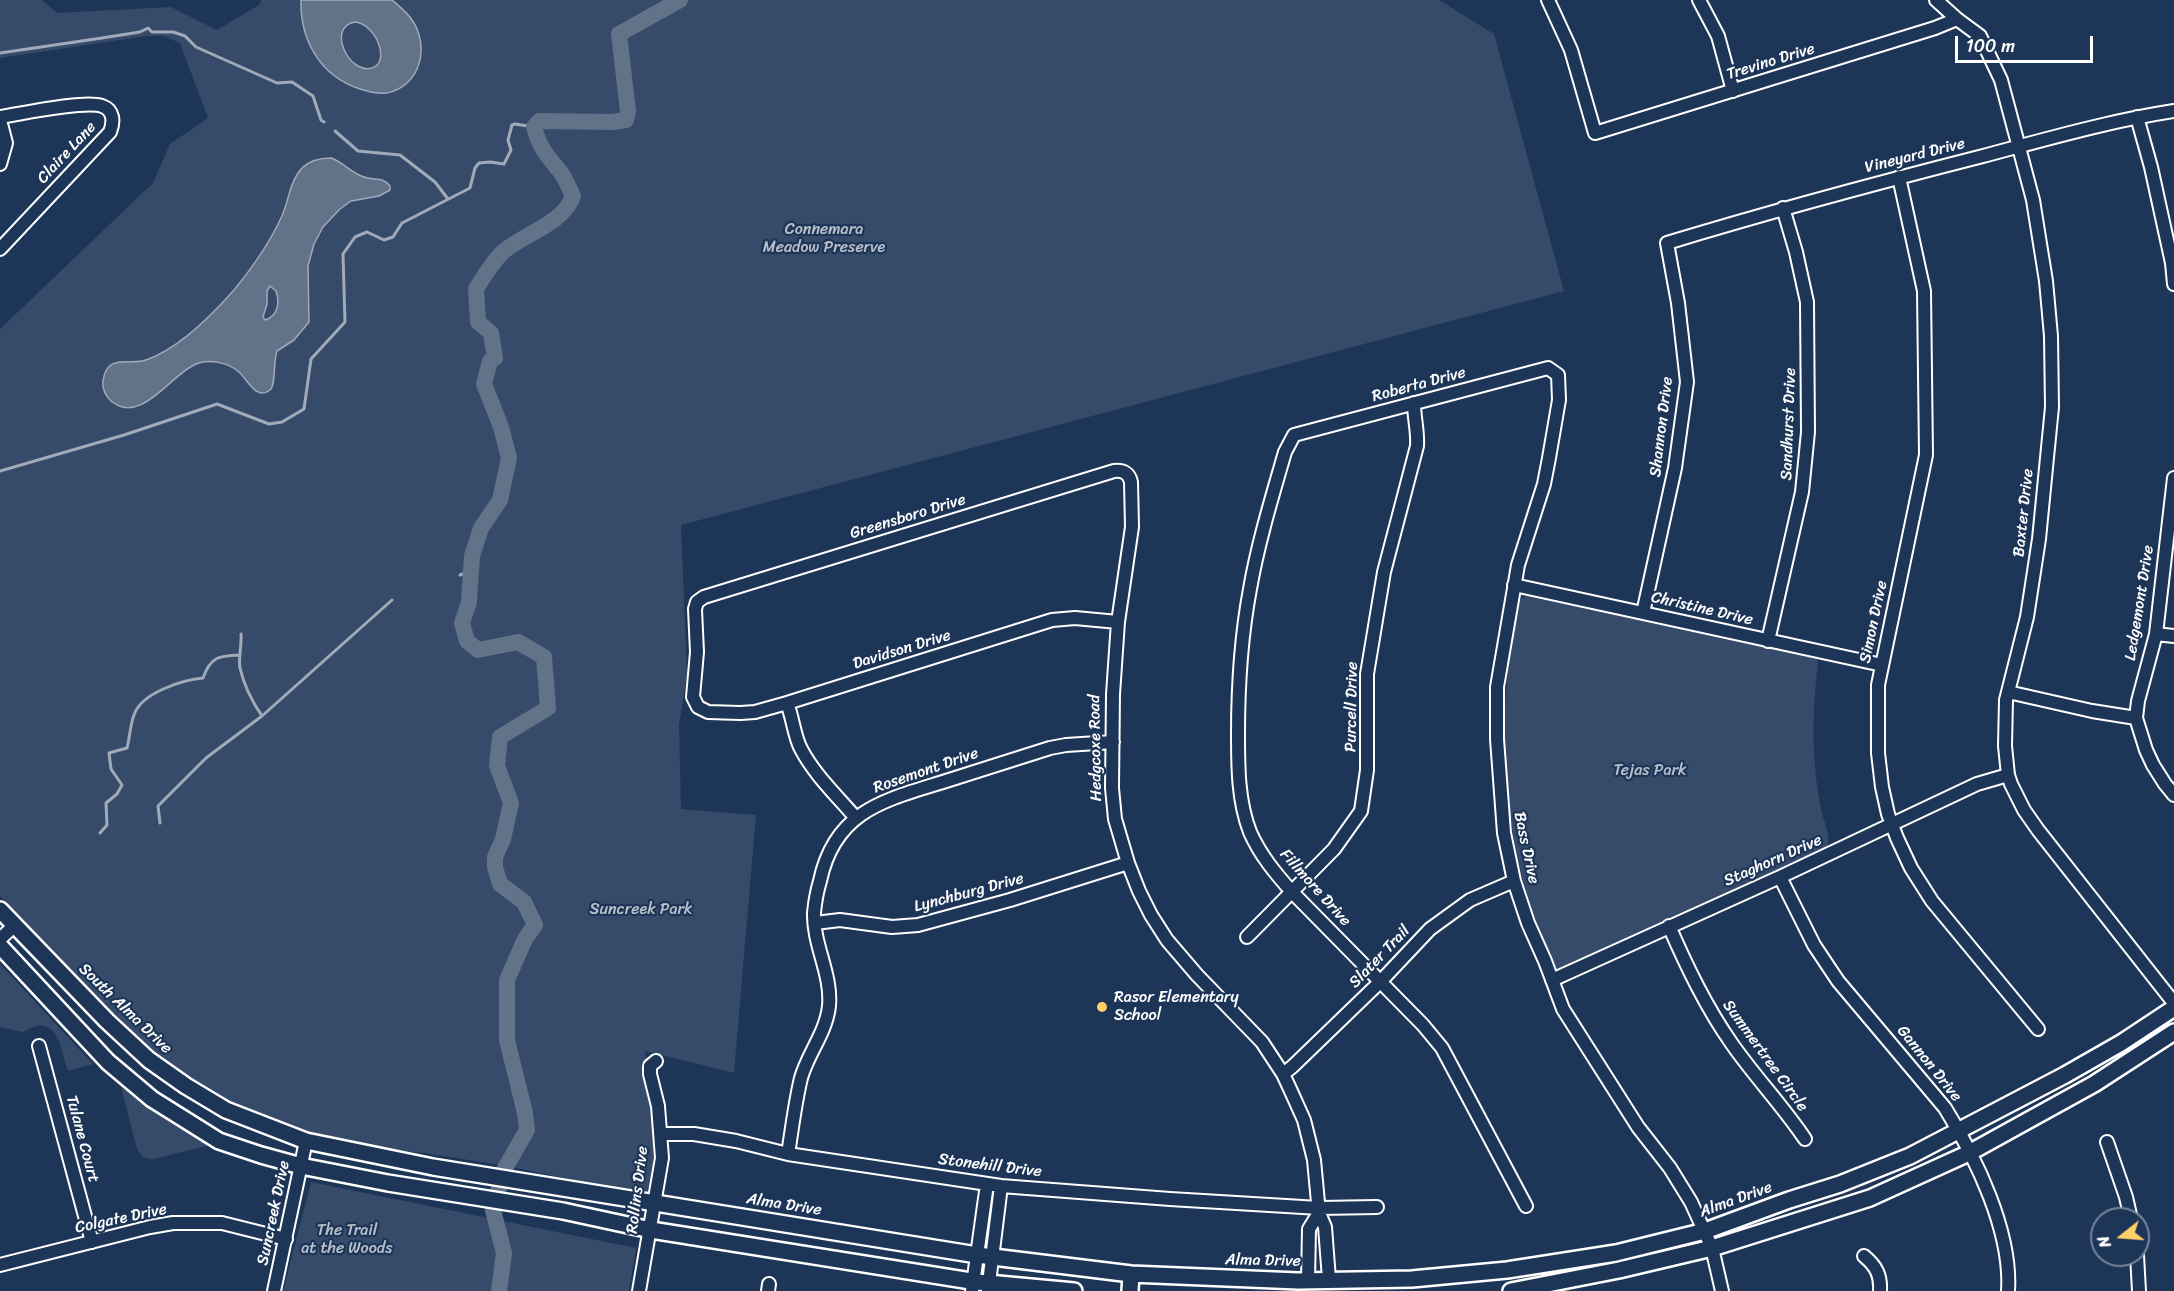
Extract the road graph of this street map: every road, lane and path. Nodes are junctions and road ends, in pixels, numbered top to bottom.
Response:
1 (1548, 0) edge
2 (1699, 0) edge
3 (1936, 0) edge
4 (1957, 19) junction
5 (1733, 91) junction
6 (2174, 111) edge
7 (2137, 117) junction
8 (0, 118) edge
9 (2019, 147) junction
10 (0, 164) edge
11 (1899, 177) junction
12 (1783, 208) junction
13 (1667, 243) joint
14 (2, 245) edge
15 (2174, 284) edge
16 (1552, 369) joint
17 (1414, 403) junction
18 (1294, 435) joint
19 (1128, 475) joint
20 (2174, 478) edge
21 (1514, 585) junction
22 (1642, 613) junction
23 (1118, 622) junction
24 (2156, 634) junction
25 (2174, 636) edge
26 (1768, 641) junction
27 (1882, 665) junction
28 (2008, 692) junction
29 (787, 704) junction
30 (698, 707) joint
31 (2136, 718) junction
32 (1113, 742) junction
33 (2008, 775) junction
34 (2174, 795) edge
35 (855, 817) junction
36 (1892, 825) junction
37 (1128, 863) junction
38 (1780, 877) junction
39 (1514, 881) junction
40 (1292, 892) junction
41 (0, 910) edge
42 (815, 923) junction
43 (15, 925) junction
44 (1669, 926) junction
45 (1247, 937) dead end
46 (0, 939) edge
47 (0, 946) edge
48 (1552, 980) junction
49 (1380, 982) junction
50 (2174, 1003) edge
51 (2174, 1008) edge
52 (2038, 1029) dead end
53 (2174, 1032) edge
54 (39, 1046) dead end
55 (656, 1061) dead end
56 (1283, 1074) junction
57 (1959, 1131) junction
58 (661, 1134) junction
59 (1805, 1139) dead end
60 (306, 1141) junction
61 (2107, 1142) dead end
62 (1969, 1153) junction
63 (788, 1154) junction
64 (301, 1166) junction
65 (987, 1184) junction
66 (1001, 1186) junction
67 (655, 1204) junction
68 (1526, 1206) dead end
69 (1377, 1207) dead end
70 (2128, 1207) edge
71 (1319, 1211) junction
72 (651, 1230) junction
73 (1706, 1231) junction
74 (286, 1239) junction
75 (92, 1242) junction
76 (1712, 1248) junction
77 (984, 1256) junction
78 (1864, 1256) dead end
79 (0, 1265) edge
80 (2138, 1267) edge
81 (1507, 1270) junction
82 (1131, 1274) junction
83 (1329, 1285) edge
84 (1307, 1286) edge
85 (980, 1287) edge
86 (274, 1291) edge
87 (639, 1291) edge
88 (1074, 1291) edge
89 (1130, 1291) edge
90 (1511, 1291) edge
91 (1722, 1291) edge
92 (1880, 1291) edge
93 (2008, 1291) edge
94 (2139, 1291) edge

1 - 5 street, Trevino Drive
2 - 5 street
3 - 4 street, Baxter Drive
4 - 5 street, Trevino Drive
4 - 9 street, Baxter Drive
6 - 7 street, Vineyard Drive
7 - 9 street, Vineyard Drive
7 - 15 street
8 - 10 street, Claire Lane
8 - 14 street, Claire Lane
9 - 11 street, Vineyard Drive
9 - 28 street, Baxter Drive
11 - 12 street, Vineyard Drive
11 - 27 street, Simon Drive
12 - 13 street, Vineyard Drive
12 - 26 street, Sandhurst Drive
13 - 22 street, Shannon Drive
16 - 17 street, Roberta Drive
16 - 21 street, Bass Drive
17 - 18 street, Roberta Drive
17 - 40 street, Purcell Drive
18 - 40 street, Fillmore Drive
19 - 23 street, Hedgcoxe Road
19 - 30 street, Greensboro Drive
20 - 24 street, Ledgemont Drive
21 - 22 street, Christine Drive
21 - 39 street, Bass Drive
22 - 26 street, Christine Drive
23 - 29 street, Davidson Drive
23 - 32 street, Hedgcoxe Road
24 - 25 street
24 - 31 street, Ledgemont Drive
26 - 27 street, Christine Drive
27 - 36 street, Simon Drive
28 - 31 street
28 - 33 street, Baxter Drive
29 - 30 street, Davidson Drive
29 - 35 street
31 - 34 street, Ledgemont Drive
32 - 35 street, Rosemont Drive
32 - 37 street, Hedgcoxe Road
33 - 36 street, Staghorn Drive
33 - 50 street, Baxter Drive
35 - 42 street, Rosemont Drive
36 - 38 street, Staghorn Drive
36 - 52 street, Simon Drive
37 - 42 street, Lynchburg Drive
37 - 56 street, Hedgcoxe Road
38 - 44 street, Staghorn Drive
38 - 57 street, Gannon Drive
39 - 48 street, Bass Drive
39 - 49 street, Slater Trail
40 - 45 street, Purcell Drive
40 - 49 street, Fillmore Drive
41 - 43 main road, South Alma Drive
42 - 63 street, Rosemont Drive
43 - 46 street
43 - 60 main road, South Alma Drive
44 - 48 street, Staghorn Drive
44 - 59 street, Summertree Circle
47 - 64 main road
48 - 73 street, Bass Drive
49 - 56 street, Slater Trail
49 - 68 street, Fillmore Drive
51 - 57 main road, Alma Drive
53 - 62 main road
54 - 75 street, Tulane Court
55 - 58 street, Rollins Drive
56 - 71 street, Hedgcoxe Road
57 - 62 street, Gannon Drive
57 - 73 main road, Alma Drive
58 - 63 street, Stonehill Drive
58 - 67 street, Rollins Drive
60 - 64 street, Suncreek Drive
60 - 67 main road, Alma Drive
61 - 70 street
62 - 76 main road
62 - 93 street, Gannon Drive
63 - 65 street, Stonehill Drive
64 - 72 main road
64 - 74 street, Suncreek Drive
65 - 66 street, Stonehill Drive
65 - 77 street
66 - 71 street, Stonehill Drive
66 - 77 street
67 - 72 street, Rollins Drive
67 - 77 main road, Alma Drive
69 - 71 street, Stonehill Drive
71 - 83 street, Hedgcoxe Road
71 - 84 street, Hedgcoxe Road
72 - 85 main road
72 - 87 street, Rollins Drive
73 - 76 street, Bass Drive
73 - 81 main road, Alma Drive
74 - 75 street, Colgate Drive
74 - 86 street, Suncreek Drive
75 - 79 street, Colgate Drive
76 - 90 main road
76 - 91 street, Bass Drive
77 - 82 main road, Alma Drive
77 - 85 street
78 - 92 street
80 - 94 street
81 - 83 main road, Alma Drive
81 - 90 main road
82 - 84 main road, Alma Drive
82 - 89 main road
83 - 84 main road, Alma Drive
85 - 88 main road

